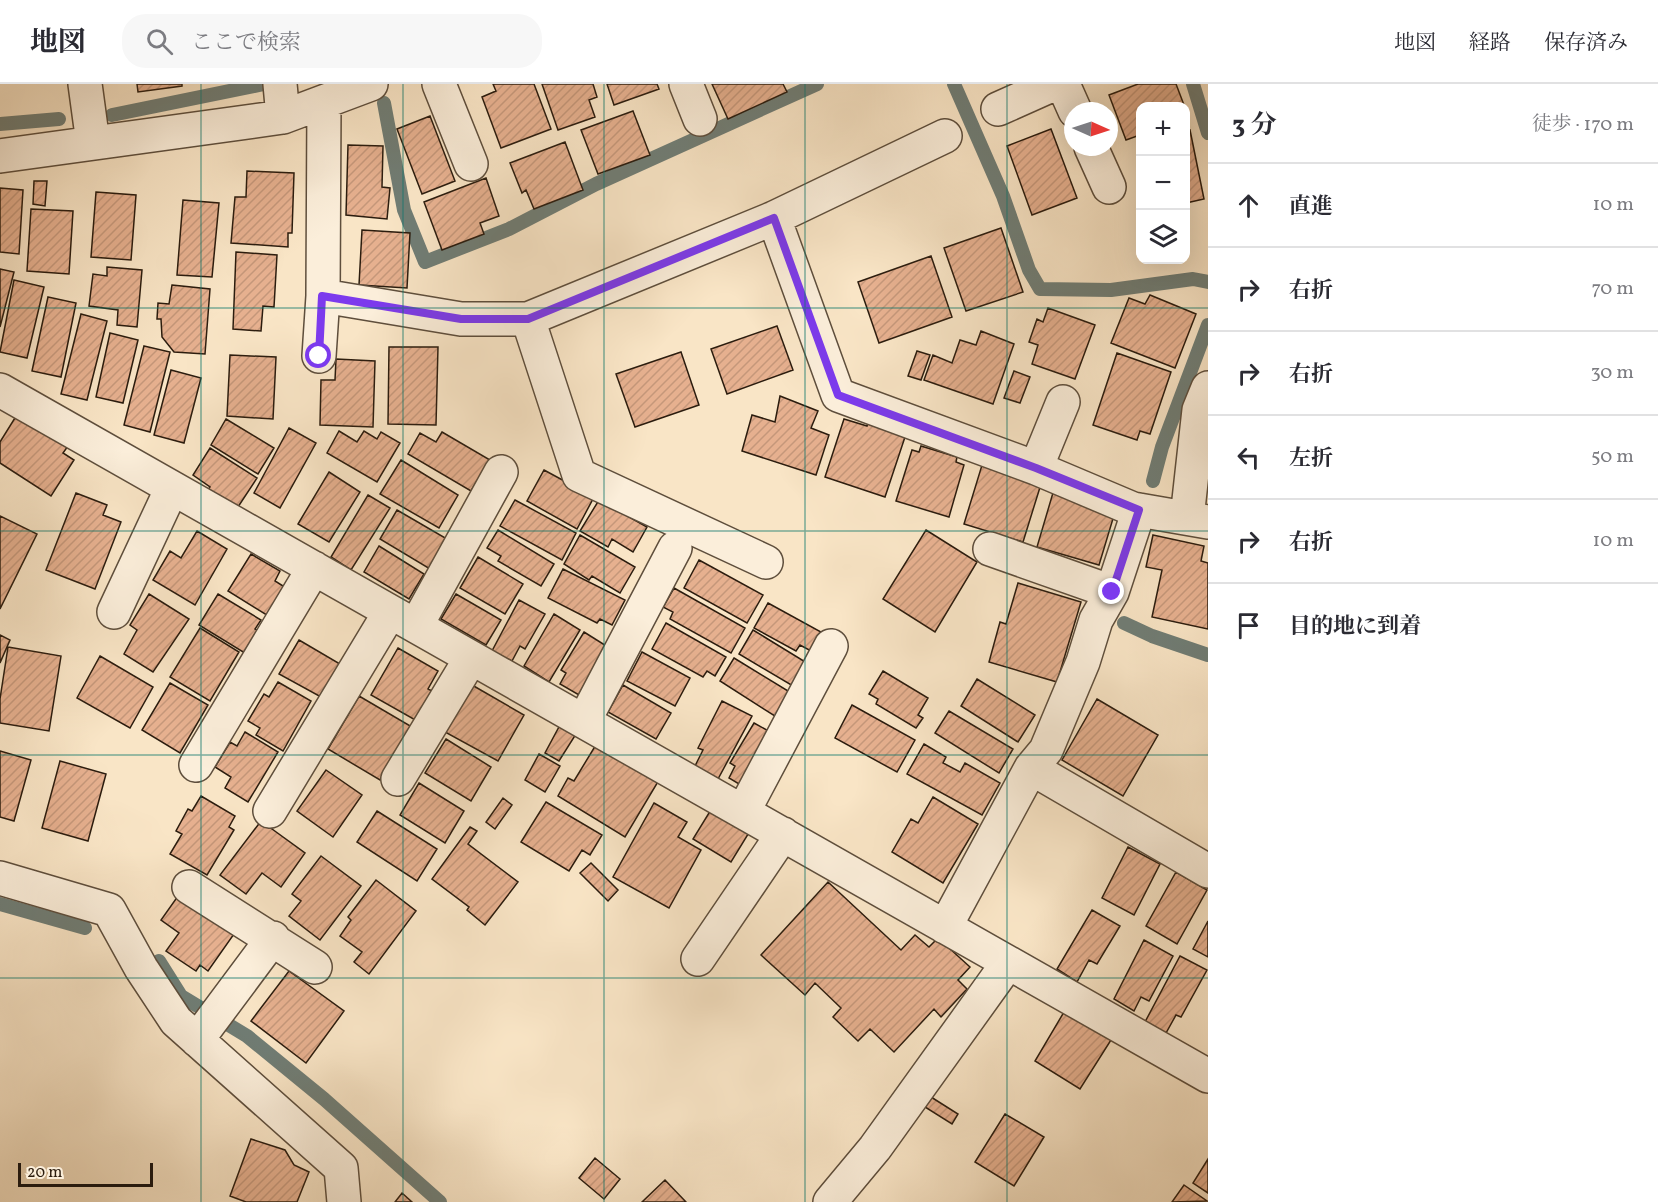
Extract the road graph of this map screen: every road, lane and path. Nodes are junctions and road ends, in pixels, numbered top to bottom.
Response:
1 (85, 84) edge
2 (371, 84) edge
3 (439, 84) edge
4 (686, 84) edge
5 (1054, 84) edge
6 (1064, 84) edge
7 (324, 102) junction
8 (1071, 102) edge
9 (282, 104) edge
10 (998, 109) dead end
11 (700, 119) dead end
12 (945, 136) dead end
13 (93, 143) junction
14 (0, 156) edge
15 (1095, 156) edge
16 (471, 164) dead end
17 (1109, 187) dead end
18 (774, 218) junction
19 (322, 296) junction
20 (528, 319) junction
21 (319, 356) dead end
22 (1208, 388) edge
23 (0, 390) edge
24 (1063, 402) dead end
25 (1036, 468) junction
26 (501, 472) dead end
27 (172, 488) junction
28 (1139, 510) junction
29 (1197, 520) edge
30 (675, 548) dead end
31 (990, 549) dead end
32 (766, 562) dead end
33 (314, 568) junction
34 (1112, 592) junction
35 (114, 612) dead end
36 (403, 619) junction
37 (831, 646) dead end
38 (471, 658) junction
39 (584, 721) junction
40 (196, 765) dead end
41 (1031, 768) junction
42 (398, 779) dead end
43 (270, 811) dead end
44 (743, 812) junction
45 (783, 834) junction
46 (1208, 871) edge
47 (0, 878) edge
48 (189, 887) dead end
49 (945, 927) junction
50 (273, 938) junction
51 (698, 959) dead end
52 (1008, 963) junction
53 (315, 967) dead end
54 (210, 1023) junction
55 (1208, 1076) edge
56 (344, 1202) edge
57 (830, 1202) edge

1 - 13 street
2 - 7 street
3 - 16 street
4 - 11 street
5 - 10 street
6 - 8 street
7 - 9 street
7 - 19 street
9 - 13 street
12 - 18 street
13 - 14 street
15 - 17 street
18 - 20 street
18 - 25 street
19 - 20 street
19 - 21 street
20 - 32 street
22 - 29 street
23 - 27 street
24 - 25 street
25 - 28 street
26 - 36 street
27 - 33 street
27 - 35 street
28 - 29 street
28 - 34 street
30 - 39 street
31 - 34 street
33 - 36 street
33 - 40 street
34 - 41 street
36 - 38 street
36 - 43 street
37 - 44 street
38 - 39 street
38 - 42 street
39 - 44 street
41 - 46 street
41 - 49 street
44 - 45 street
45 - 49 street
45 - 51 street
47 - 54 street
48 - 50 street
49 - 52 street
50 - 53 street
50 - 54 street
52 - 55 street
52 - 57 street
54 - 56 street

